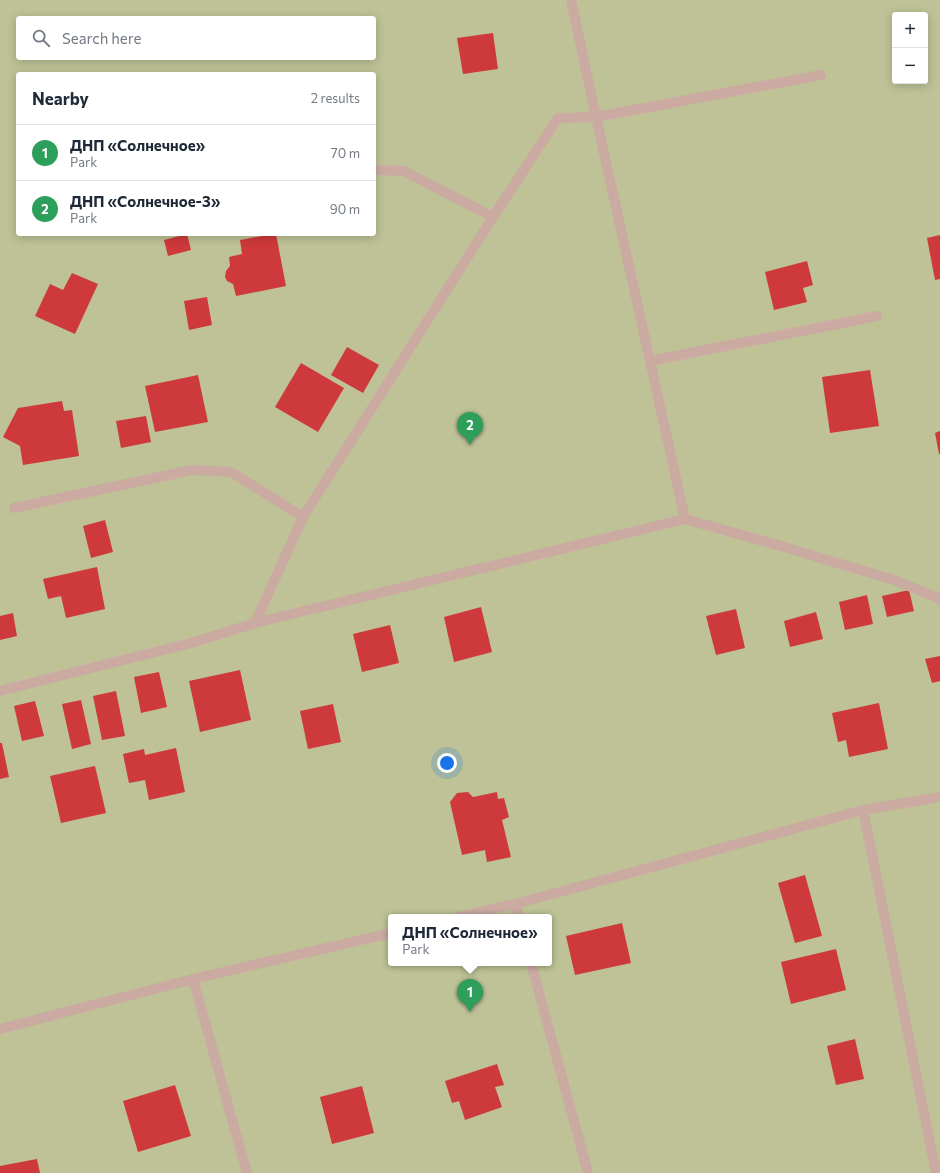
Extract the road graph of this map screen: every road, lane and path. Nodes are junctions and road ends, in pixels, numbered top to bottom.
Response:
1 (571, 0) edge
2 (821, 75) dead end
3 (596, 117) junction
4 (376, 170) edge
5 (493, 217) junction
6 (877, 316) dead end
7 (650, 361) junction
8 (14, 508) dead end
9 (303, 517) junction
10 (685, 519) junction
11 (940, 599) edge
12 (255, 622) junction
13 (0, 691) edge
14 (940, 797) edge
15 (863, 810) junction
16 (515, 904) junction
17 (471, 914) edge
18 (518, 914) edge
19 (388, 934) edge
20 (532, 966) edge
21 (193, 979) junction
22 (0, 1029) edge
23 (247, 1173) edge
24 (588, 1173) edge
25 (936, 1173) edge

1 - 3 street
2 - 3 street
3 - 5 street
3 - 7 street
4 - 5 street
5 - 9 street
6 - 7 street
7 - 10 street
8 - 9 street
9 - 12 street
10 - 11 street
10 - 12 street
12 - 13 street
14 - 15 street
15 - 16 street
15 - 25 street
16 - 17 street
16 - 18 street
19 - 21 street
20 - 24 street
21 - 22 street
21 - 23 street

